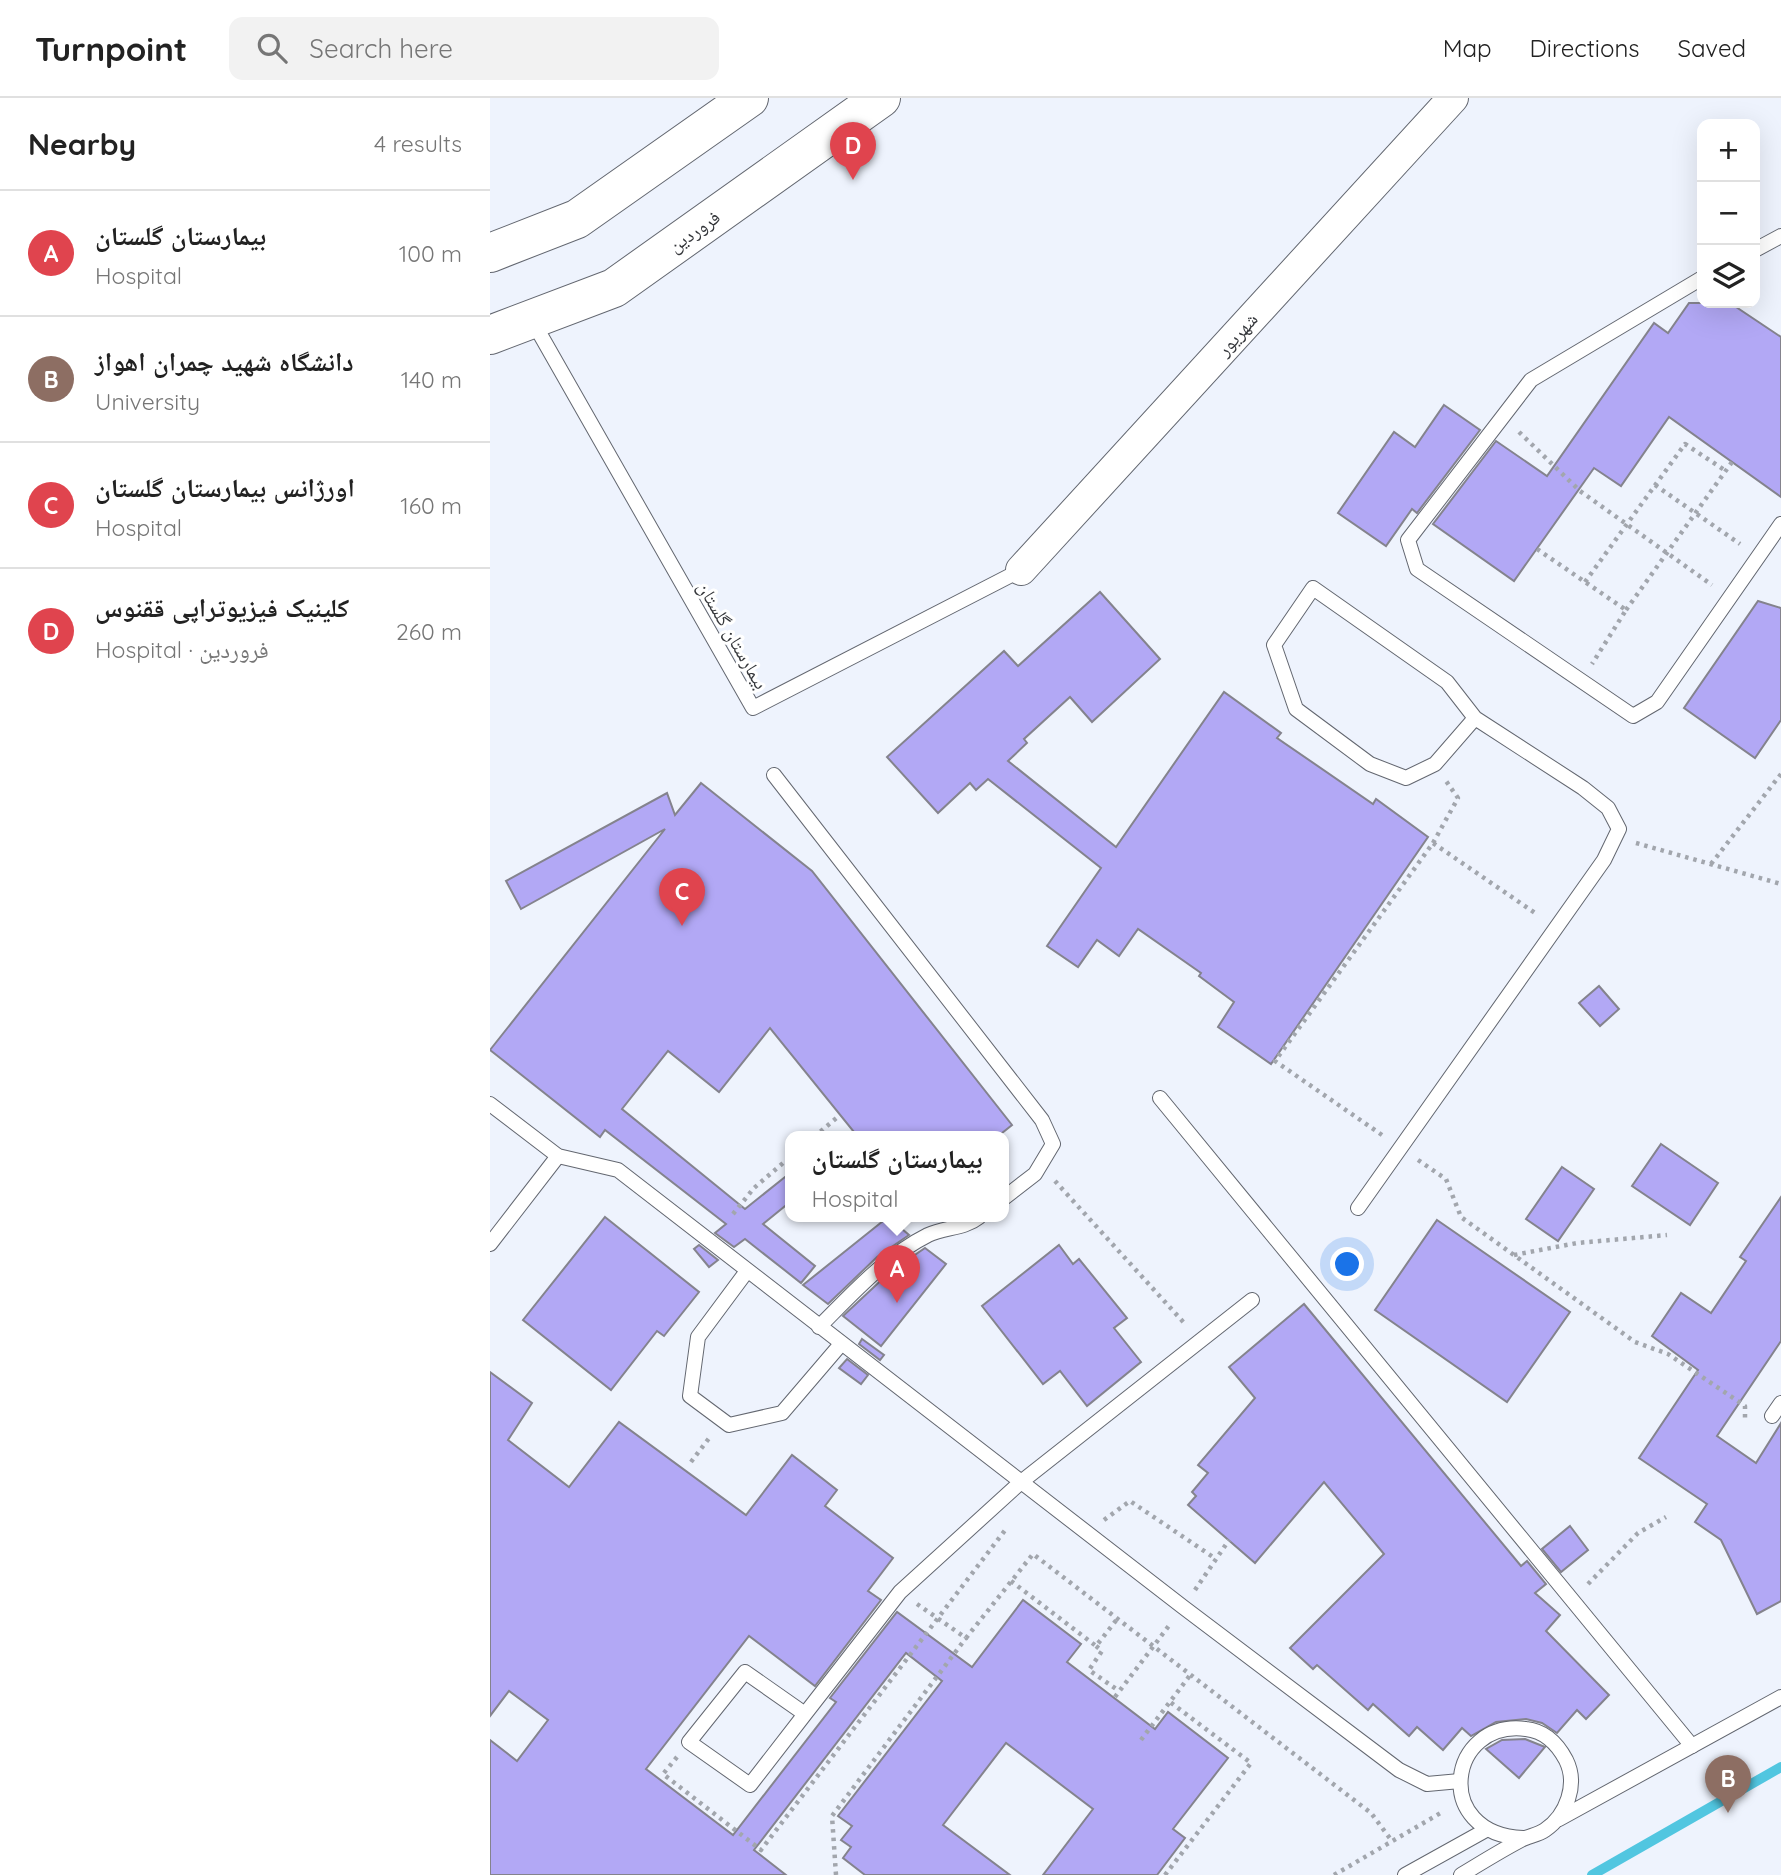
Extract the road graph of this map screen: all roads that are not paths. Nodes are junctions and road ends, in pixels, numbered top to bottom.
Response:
1 (749, 98) edge
2 (881, 98) edge
3 (1453, 98) edge
4 (1781, 236) edge
5 (1760, 247) edge
6 (490, 253) edge
7 (1697, 281) edge
8 (531, 319) junction
9 (490, 335) edge
10 (1781, 524) edge
11 (1021, 570) joint
12 (1475, 718) junction
13 (774, 775) dead end
14 (1160, 1098) dead end
15 (490, 1104) edge
16 (558, 1156) junction
17 (1009, 1194) edge
18 (1358, 1208) dead end
19 (972, 1222) edge
20 (490, 1244) edge
21 (747, 1271) junction
22 (1252, 1300) dead end
23 (819, 1327) junction
24 (841, 1344) junction
25 (1781, 1403) edge
26 (1772, 1416) dead end
27 (1021, 1482) junction
28 (1781, 1697) edge
29 (805, 1714) junction
30 (1692, 1746) junction
31 (1460, 1781) junction
32 (1559, 1819) junction
33 (1486, 1830) junction
34 (1523, 1838) junction
35 (1405, 1875) edge
36 (1461, 1875) edge

1 - 6 main road
2 - 8 main road, فروردین
3 - 11 street, شهریور
4 - 5 lane
7 - 10 lane
8 - 9 main road, فروردین
8 - 11 lane, بیمارستان گلستان
12 - 12 lane
12 - 18 lane
13 - 17 lane
14 - 30 lane
15 - 16 lane
16 - 20 lane
16 - 21 lane
19 - 23 lane
21 - 23 lane
21 - 24 lane
22 - 27 lane
23 - 24 lane
24 - 27 lane
25 - 26 lane
27 - 29 lane
27 - 31 lane
28 - 30 lane
29 - 29 lane
30 - 32 lane
31 - 32 lane
31 - 33 lane
32 - 34 lane
33 - 34 lane
33 - 35 lane
34 - 36 lane

